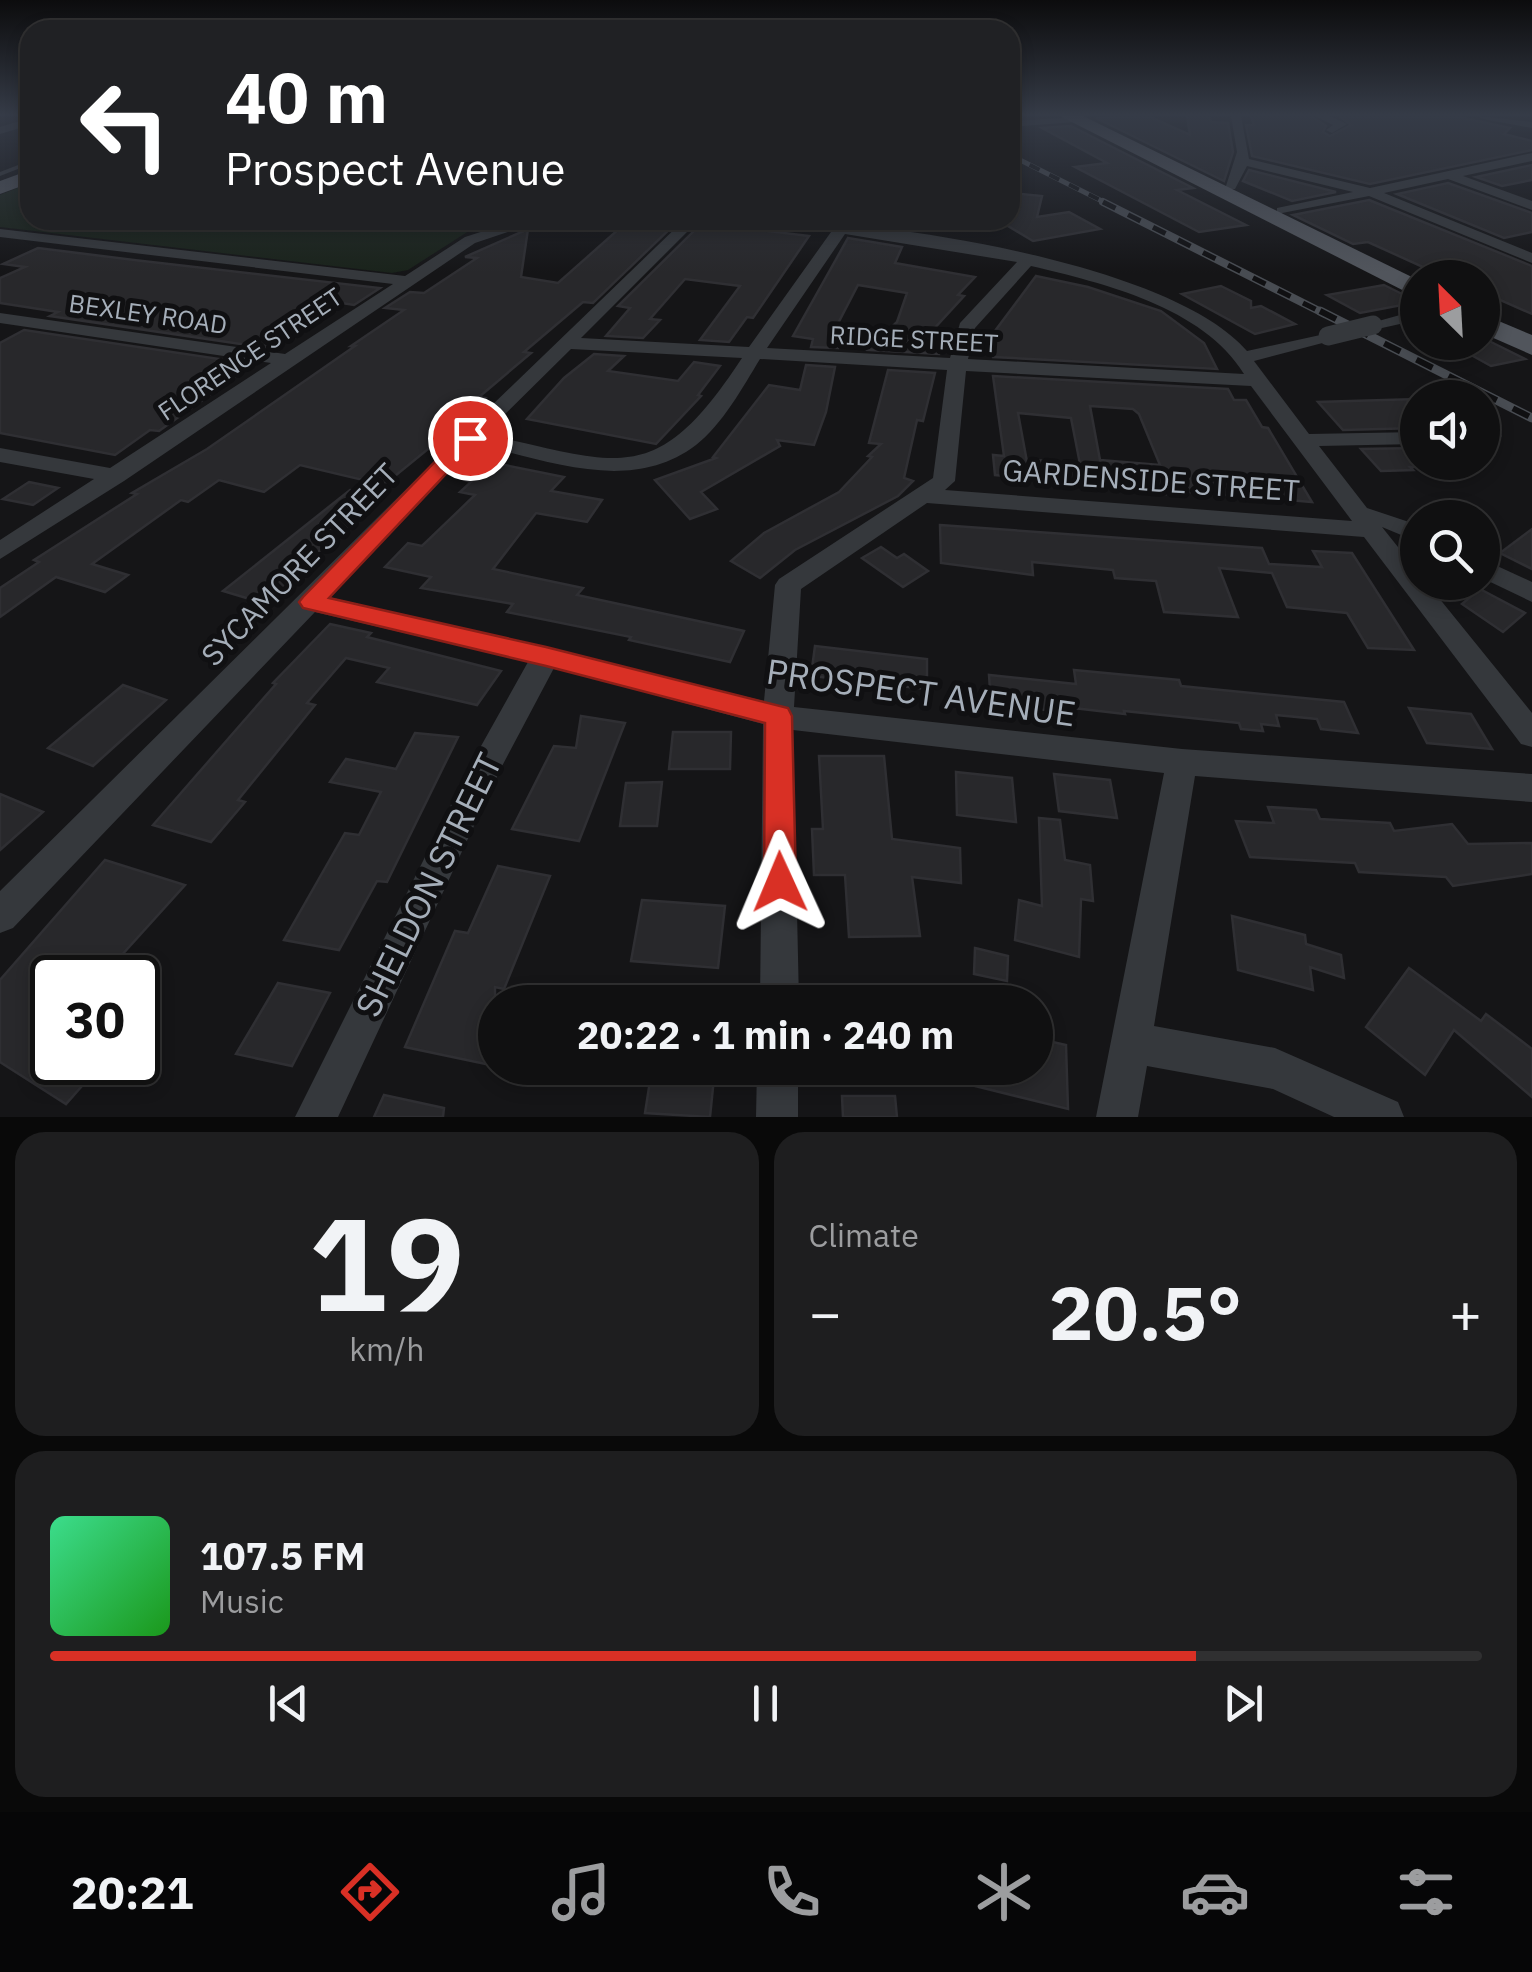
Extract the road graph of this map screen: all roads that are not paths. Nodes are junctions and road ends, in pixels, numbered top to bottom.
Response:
1 (1182, 168) edge
2 (1185, 168) edge
3 (1240, 168) edge
4 (1270, 168) edge
5 (1478, 168) edge
6 (20, 171) edge
7 (1448, 175) junction
8 (1230, 186) junction
9 (0, 188) edge
10 (1370, 192) junction
11 (1532, 206) edge
12 (1282, 211) junction
13 (504, 230) edge
14 (682, 230) edge
15 (840, 230) edge
16 (849, 230) edge
17 (924, 230) edge
18 (0, 233) edge
19 (920, 239) junction
20 (1532, 258) edge
21 (1026, 262) junction
22 (1400, 269) edge
23 (409, 281) junction
24 (1400, 281) edge
25 (0, 318) edge
26 (1500, 318) edge
27 (1400, 319) edge
28 (1500, 331) edge
29 (1532, 333) edge
30 (568, 342) junction
31 (1532, 346) edge
32 (752, 354) junction
33 (1246, 357) junction
34 (289, 360) junction
35 (958, 367) junction
36 (1258, 381) junction
37 (470, 438) junction
38 (1400, 438) edge
39 (1302, 440) junction
40 (0, 455) edge
41 (116, 476) junction
42 (926, 496) junction
43 (1365, 522) junction
44 (1400, 526) edge
45 (0, 551) edge
46 (1500, 576) edge
47 (1532, 593) edge
48 (311, 602) junction
49 (546, 656) junction
50 (778, 716) junction
51 (1532, 735) edge
52 (1182, 762) junction
53 (1532, 788) edge
54 (0, 916) edge
55 (779, 985) edge
56 (1128, 1042) junction
57 (778, 1085) edge
58 (316, 1117) edge
59 (777, 1117) edge
60 (1117, 1117) edge
61 (1383, 1117) edge

1 - 24 main road
2 - 8 main road
3 - 8 street
4 - 10 street
5 - 7 street
6 - 9 main road
7 - 10 street
7 - 11 street
8 - 12 main road
10 - 12 street
10 - 20 street
12 - 22 main road
13 - 23 street, FLORENCE STREET
14 - 30 street, SYCAMORE STREET
15 - 32 street
16 - 19 street
17 - 19 street
18 - 23 street
19 - 21 street
21 - 33 street
21 - 35 street
23 - 34 street, FLORENCE STREET
25 - 34 street, BEXLEY ROAD
26 - 29 main road
27 - 33 street, bridge
28 - 31 main road
30 - 32 street, RIDGE STREET
30 - 37 street, SYCAMORE STREET
32 - 35 street, RIDGE STREET
32 - 37 street
33 - 36 street
34 - 41 street, FLORENCE STREET
35 - 36 street, RIDGE STREET
35 - 42 street
36 - 39 street
37 - 48 street, SYCAMORE STREET
38 - 39 street
39 - 43 street
40 - 41 street
41 - 45 street, FLORENCE STREET
42 - 43 street, GARDENSIDE STREET
42 - 50 street
43 - 44 street, GARDENSIDE STREET
43 - 51 street
46 - 47 street
48 - 49 street, PROSPECT AVENUE
48 - 54 street, SYCAMORE STREET
49 - 50 street, PROSPECT AVENUE
49 - 58 street, SHELDON STREET
50 - 52 street, PROSPECT AVENUE
50 - 55 street
52 - 53 street, PROSPECT AVENUE
52 - 56 street
56 - 60 street
56 - 61 street
57 - 59 street

